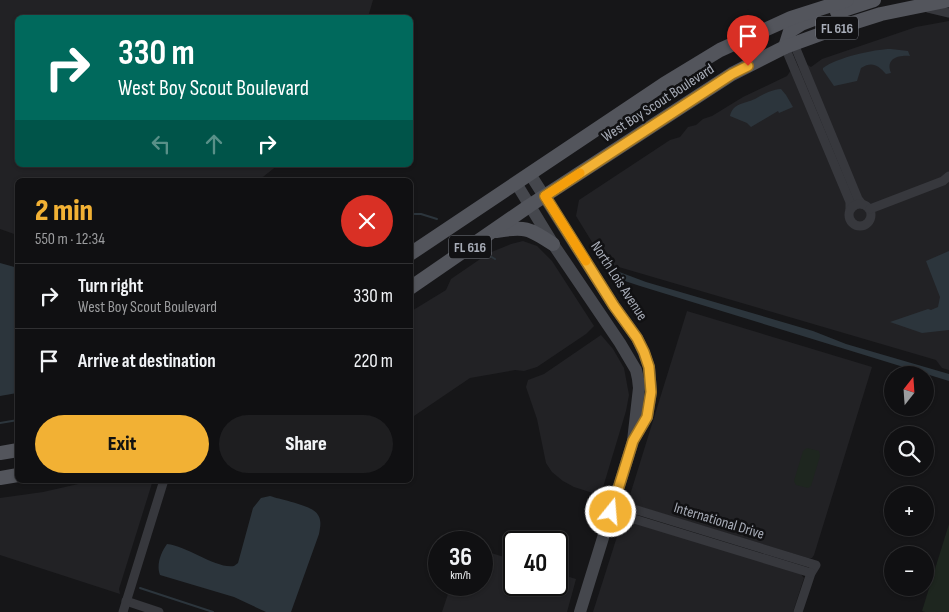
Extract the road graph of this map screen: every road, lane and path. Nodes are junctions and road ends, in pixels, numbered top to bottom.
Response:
1 (846, 0) edge
2 (874, 0) edge
3 (949, 0) edge
4 (920, 6) junction
5 (949, 13) edge
6 (790, 46) junction
7 (828, 126) junction
8 (822, 136) junction
9 (530, 174) junction
10 (949, 176) edge
11 (516, 183) junction
12 (545, 196) junction
13 (529, 206) junction
14 (866, 206) junction
15 (850, 209) junction
16 (492, 231) junction
17 (553, 244) junction
18 (413, 252) edge
19 (413, 286) edge
20 (633, 441) junction
21 (15, 450) edge
22 (0, 453) edge
23 (15, 476) edge
24 (0, 478) edge
25 (163, 483) edge
26 (612, 508) junction
27 (759, 552) junction
28 (810, 573) junction
29 (126, 602) junction
30 (123, 612) edge
31 (159, 612) edge
32 (580, 612) edge
33 (798, 612) edge

1 - 9 main road, West Boy Scout Boulevard / FL 616
2 - 6 main road
3 - 4 main road, West Boy Scout Boulevard / FL 616
4 - 5 street
4 - 6 main road, West Boy Scout Boulevard / FL 616
6 - 7 street
6 - 8 street
6 - 12 main road, West Boy Scout Boulevard / FL 616
7 - 8 street
7 - 14 street
8 - 15 street
9 - 11 main road, West Boy Scout Boulevard / FL 616
9 - 12 street, North Lois Avenue
10 - 14 street
11 - 13 street, North Lois Avenue
11 - 18 main road, West Boy Scout Boulevard / FL 616
12 - 13 main road, West Boy Scout Boulevard / FL 616
12 - 20 street, North Lois Avenue
13 - 16 main road, West Boy Scout Boulevard / FL 616
13 - 17 street, North Lois Avenue
14 - 15 street
14 - 15 street
16 - 17 main road
16 - 19 main road, West Boy Scout Boulevard / FL 616
17 - 20 street, North Lois Avenue
20 - 26 street, North Lois Avenue
21 - 22 main road
23 - 24 main road
25 - 29 street
26 - 27 street, International Drive
26 - 32 street, North Lois Avenue
27 - 28 street, International Drive
27 - 28 street, International Drive
28 - 33 street
29 - 30 street
29 - 31 street

